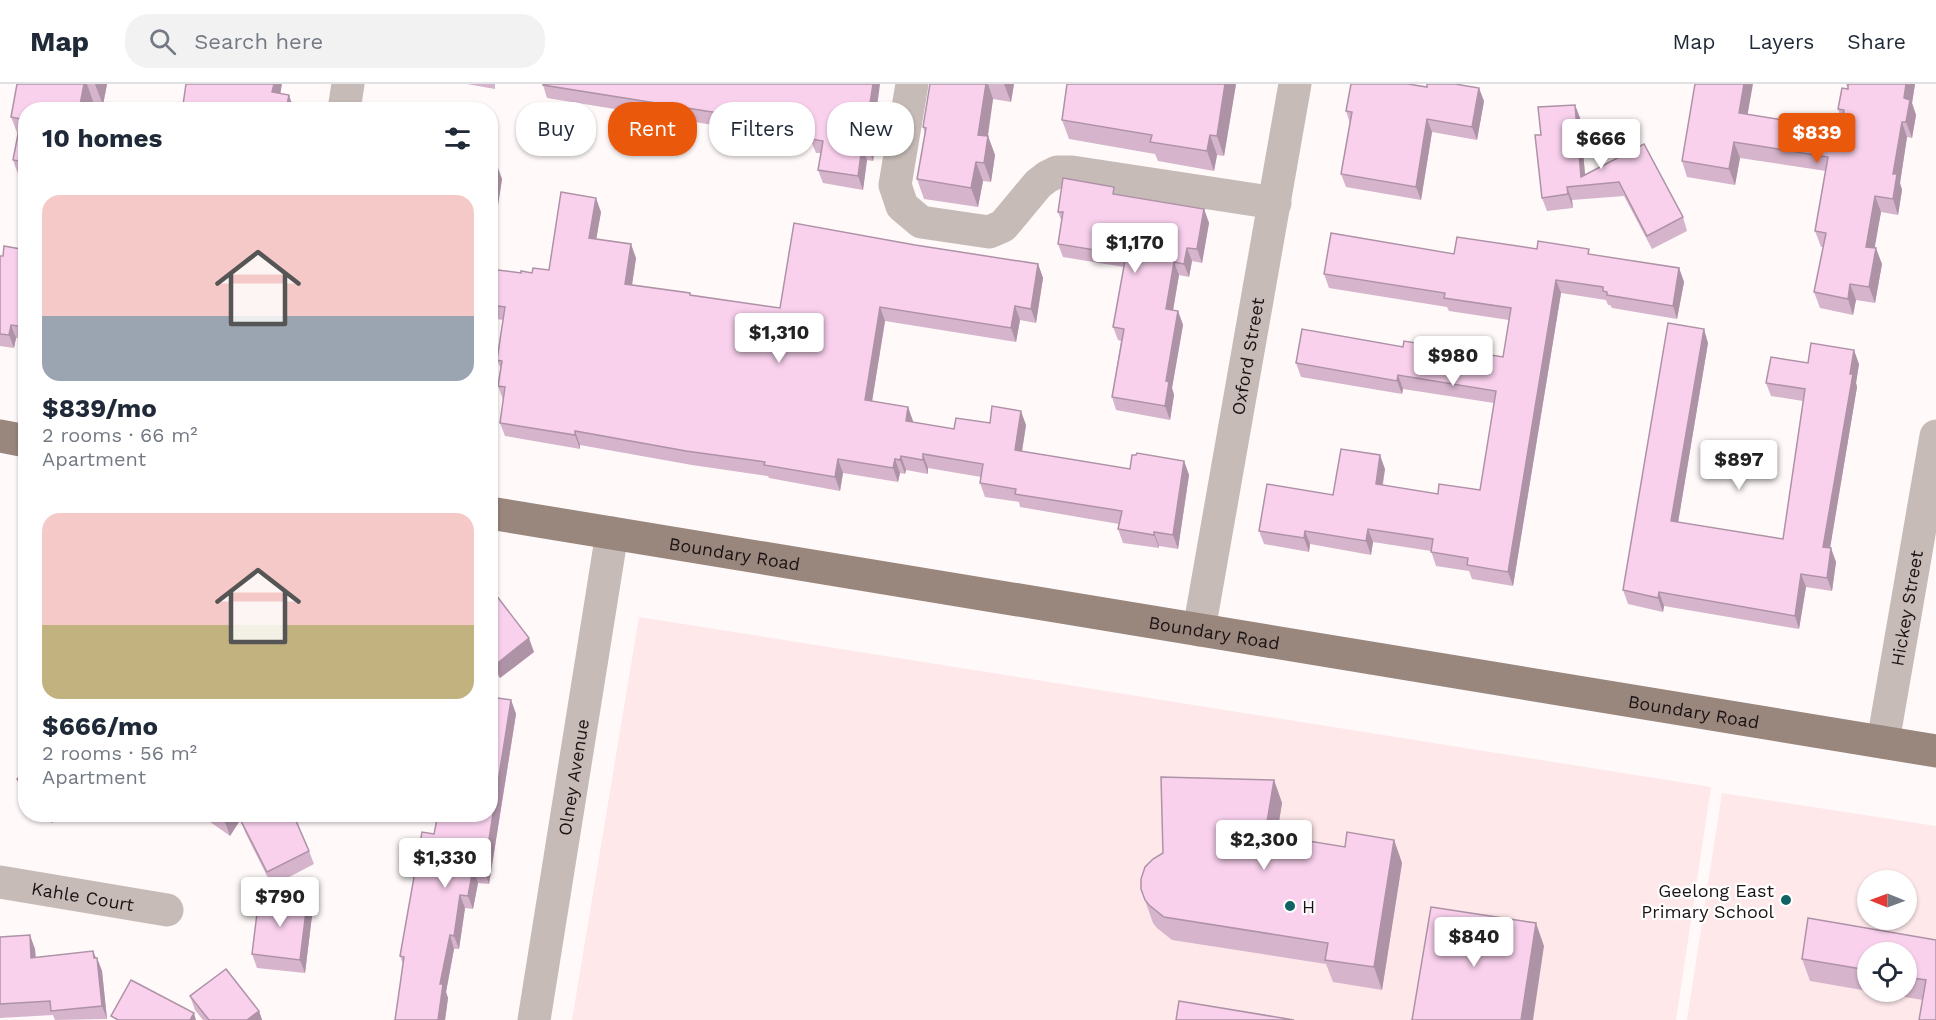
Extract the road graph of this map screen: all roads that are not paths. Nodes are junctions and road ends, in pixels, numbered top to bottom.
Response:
1 (348, 84) edge
2 (912, 84) edge
3 (1295, 84) edge
4 (345, 102) edge
5 (1275, 202) junction
6 (0, 436) edge
7 (1936, 436) edge
8 (18, 439) edge
9 (498, 514) edge
10 (612, 533) junction
11 (1199, 630) junction
12 (1883, 742) junction
13 (1936, 751) edge
14 (0, 882) edge
15 (167, 910) dead end
16 (534, 1020) edge

1 - 4 street
2 - 5 street
3 - 5 street, Oxford Street
5 - 11 street, Oxford Street
6 - 8 main road
7 - 12 street, Hickey Street
9 - 10 main road, Boundary Road
10 - 11 main road, Boundary Road
10 - 16 street, Olney Avenue
11 - 12 main road, Boundary Road
12 - 13 main road, Boundary Road
14 - 15 street, Kahle Court

